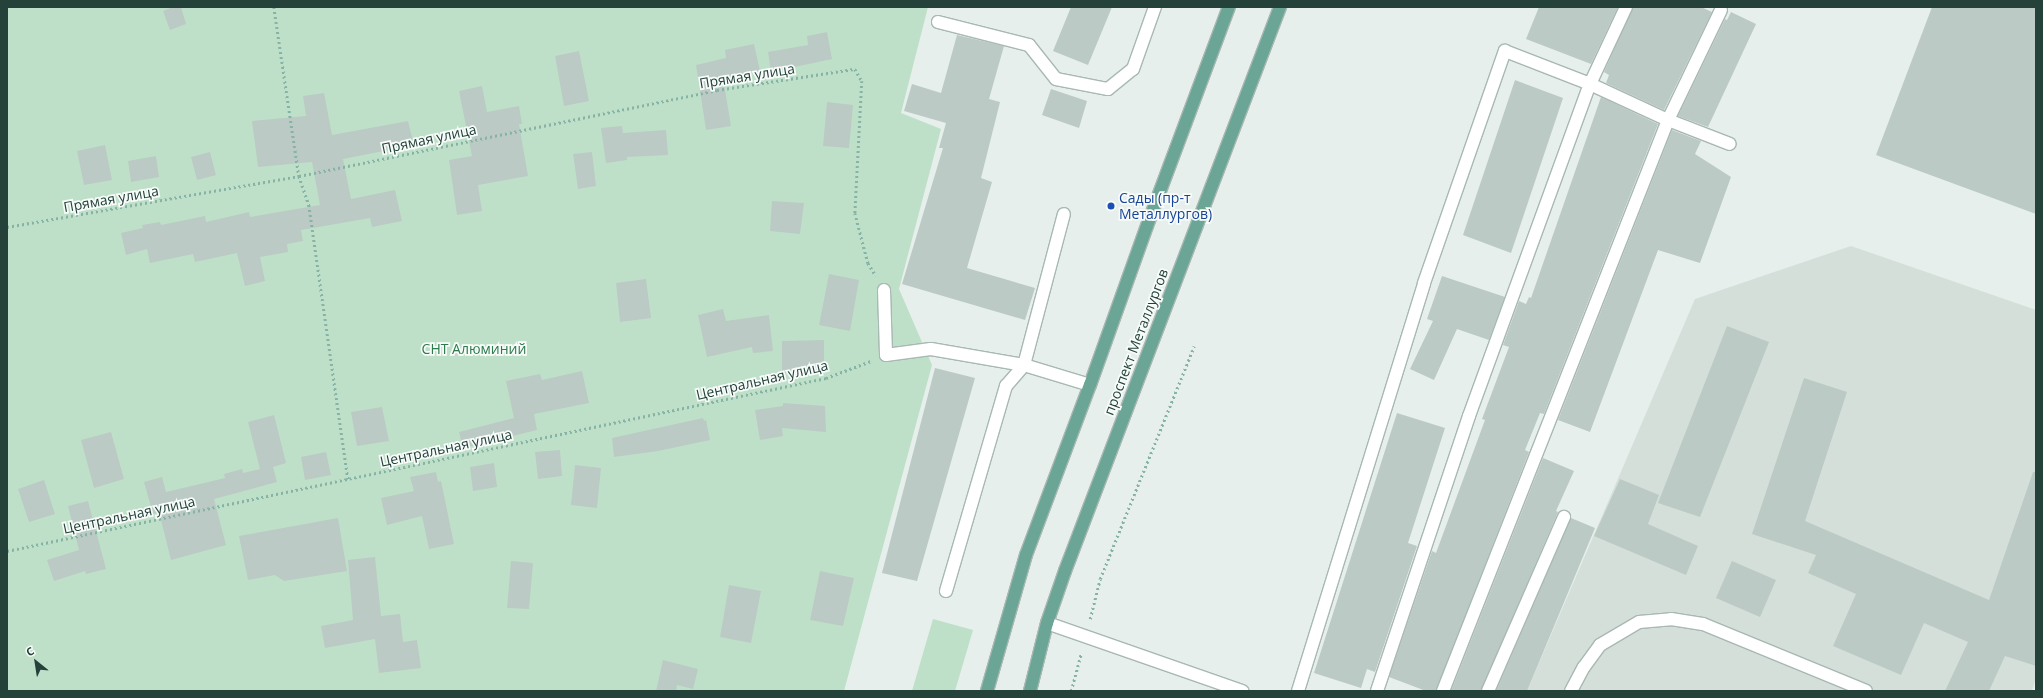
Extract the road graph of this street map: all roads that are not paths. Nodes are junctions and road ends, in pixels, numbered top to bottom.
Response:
1 (1155, 7) edge
2 (1229, 7) edge
3 (1280, 7) edge
4 (1626, 7) edge
5 (1721, 10) dead end
6 (938, 22) dead end
7 (1590, 84) junction
8 (1668, 120) junction
9 (1730, 144) dead end
10 (1064, 214) dead end
11 (884, 290) road end
12 (1024, 365) junction
13 (1090, 385) junction
14 (1564, 517) dead end
15 (946, 591) dead end
16 (1047, 623) junction
17 (987, 691) edge
18 (1030, 691) edge
19 (1242, 691) edge
20 (1298, 691) edge
21 (1377, 691) edge
22 (1443, 691) edge
23 (1488, 691) edge
24 (1572, 691) edge
25 (1866, 691) edge

1 - 6 lane
2 - 13 main road, проспект Металлургов
3 - 16 main road, проспект Металлургов
4 - 7 lane
5 - 8 lane
7 - 8 lane
7 - 20 lane
7 - 21 lane
8 - 9 lane
8 - 22 lane
10 - 12 lane
11 - 12 lane
12 - 13 lane
12 - 15 lane
13 - 17 main road, проспект Металлургов
14 - 23 lane
16 - 18 main road, проспект Металлургов
16 - 19 lane
24 - 25 lane

